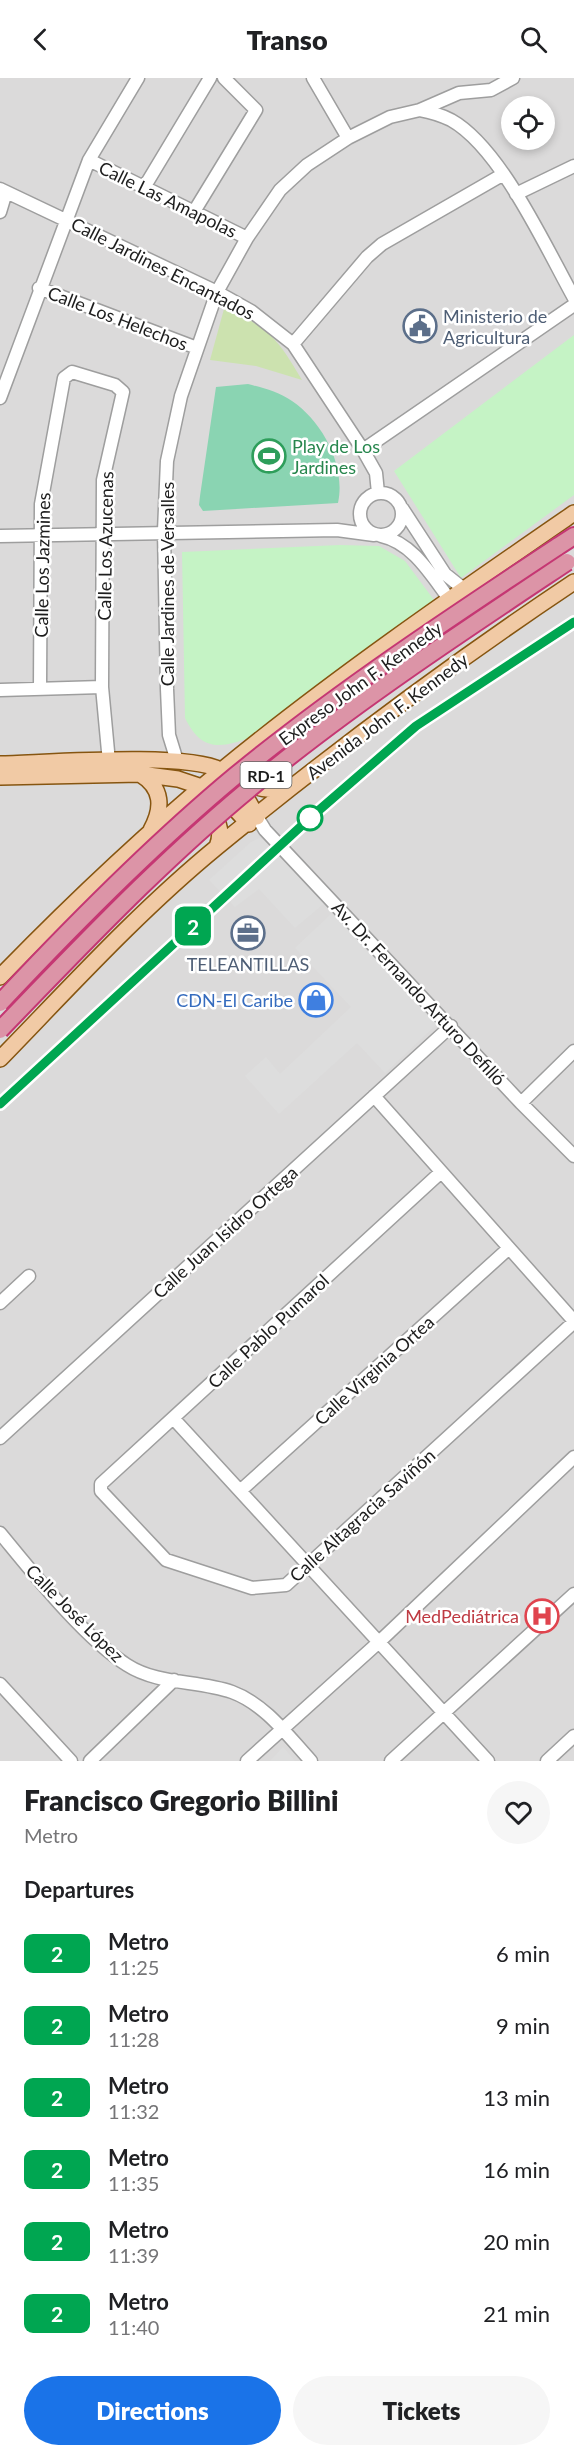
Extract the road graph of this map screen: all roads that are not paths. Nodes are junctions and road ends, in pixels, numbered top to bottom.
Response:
1 (138, 78) edge
2 (210, 78) edge
3 (224, 78) edge
4 (313, 78) edge
5 (513, 78) edge
6 (420, 110) junction
7 (348, 138) junction
8 (89, 160) junction
9 (574, 166) edge
10 (502, 175) junction
11 (145, 186) junction
12 (3, 190) edge
13 (516, 194) junction
14 (195, 210) junction
15 (0, 212) edge
16 (67, 220) junction
17 (247, 238) junction
18 (39, 288) junction
19 (217, 292) junction
20 (574, 298) edge
21 (574, 305) edge
22 (293, 344) junction
23 (197, 348) junction
24 (69, 373) joint
25 (0, 398) edge
26 (363, 450) junction
27 (378, 494) junction
28 (400, 504) junction
29 (360, 509) junction
30 (574, 513) edge
31 (336, 530) junction
32 (164, 531) junction
33 (104, 533) junction
34 (42, 534) junction
35 (378, 535) junction
36 (0, 536) edge
37 (574, 536) edge
38 (571, 560) edge
39 (574, 582) edge
40 (465, 590) junction
41 (450, 600) junction
42 (102, 687) junction
43 (39, 689) junction
44 (0, 690) edge
45 (249, 749) junction
46 (177, 761) junction
47 (108, 762) junction
48 (195, 762) junction
49 (0, 764) edge
50 (222, 771) junction
51 (140, 774) junction
52 (0, 777) edge
53 (292, 787) junction
54 (203, 788) junction
55 (181, 808) junction
56 (253, 820) junction
57 (147, 838) junction
58 (218, 847) junction
59 (0, 977) edge
60 (0, 1003) edge
61 (451, 1026) junction
62 (0, 1030) edge
63 (574, 1051) edge
64 (0, 1059) edge
65 (374, 1096) junction
66 (521, 1103) junction
67 (574, 1156) edge
68 (440, 1173) junction
69 (508, 1249) junction
70 (29, 1276) dead end
71 (0, 1303) edge
72 (574, 1322) edge
73 (173, 1418) junction
74 (0, 1438) edge
75 (574, 1457) edge
76 (101, 1491) joint
77 (240, 1491) junction
78 (0, 1533) edge
79 (308, 1565) junction
80 (574, 1594) edge
81 (379, 1642) junction
82 (174, 1680) junction
83 (0, 1684) edge
84 (443, 1712) junction
85 (281, 1730) junction
86 (574, 1736) edge
87 (71, 1761) edge
88 (90, 1761) edge
89 (247, 1761) edge
90 (310, 1761) edge
91 (391, 1761) edge
92 (488, 1761) edge
93 (547, 1761) edge

1 - 8 street
2 - 11 street
3 - 14 street
4 - 7 street
5 - 6 street, Calle Jardines de Versalles
6 - 7 street, Calle Jardines de Versalles
6 - 10 street
7 - 17 street, Calle Jardines de Versalles
8 - 11 street, Calle Las Amapolas
8 - 16 street
9 - 13 street
10 - 13 street
10 - 22 street
11 - 14 street, Calle Las Amapolas
12 - 15 street
12 - 16 street, Calle Jardines Encantados
13 - 20 street
14 - 17 street, Calle Las Amapolas
16 - 18 street
16 - 19 street, Calle Jardines Encantados
17 - 19 street, Calle Jardines de Versalles
18 - 23 street, Calle Los Helechos
18 - 25 street
19 - 22 street, Calle Jardines Encantados
19 - 23 street, Calle Jardines de Versalles
21 - 26 street
22 - 26 street, Calle Jardines Encantados
23 - 32 street, Calle Jardines de Versalles
24 - 33 street, Calle Los Azucenas
24 - 34 street, Calle Los Jazmines
26 - 27 street, Calle Jardines Encantados
27 - 28 street
27 - 29 street
28 - 35 street
28 - 40 street
29 - 31 street
29 - 35 street
30 - 40 main road, RD-1
31 - 32 street
31 - 35 street
32 - 33 street
32 - 46 street, Calle Jardines de Versalles
33 - 34 street
33 - 42 street, Calle Los Azucenas
34 - 36 street
34 - 43 street, Calle Los Jazmines
35 - 41 street
37 - 60 highway, Expreso John F. Kennedy / RD-1, bridge
38 - 62 highway, Expreso John F. Kennedy / RD-1, bridge
39 - 53 main road, Avenida John F. Kennedy / RD-1
40 - 41 main road, RD-1
41 - 45 main road, RD-1
42 - 43 street
42 - 47 street, Calle Los Azucenas
43 - 44 street
45 - 48 main road
45 - 50 main road, RD-1
45 - 53 main road
46 - 47 main road
46 - 48 main road
47 - 49 main road
48 - 50 main road
50 - 54 main road, RD-1
50 - 56 main road
51 - 52 main road
51 - 54 main road
51 - 57 main road
53 - 56 main road, Avenida John F. Kennedy / RD-1
54 - 55 main road, RD-1
54 - 56 main road
55 - 57 main road, RD-1
55 - 58 main road
56 - 58 main road, Avenida John F. Kennedy / RD-1
56 - 61 street, Av. Dr. Fernando Arturo Defilló
57 - 59 main road, RD-1
58 - 64 main road, Avenida John F. Kennedy / RD-1
61 - 65 street, Calle Juan Isidro Ortega
61 - 66 street, Av. Dr. Fernando Arturo Defilló
63 - 66 street
65 - 68 street
65 - 74 street, Calle Juan Isidro Ortega
66 - 67 street, Av. Dr. Fernando Arturo Defilló
68 - 69 street
68 - 73 street, Calle Pablo Pumarol
69 - 72 street
69 - 77 street, Calle Virginia Ortea
70 - 71 street
72 - 79 street, Calle Altagracia Saviñón
73 - 76 street, Calle Pablo Pumarol
73 - 77 street
75 - 81 street
76 - 79 street, Calle Altagracia Saviñón
77 - 79 street
78 - 82 street, Calle José López
79 - 81 street
80 - 84 street
81 - 84 street
81 - 85 street
82 - 85 street, Calle José López
82 - 88 street
83 - 87 street
84 - 91 street
84 - 92 street
85 - 89 street
85 - 90 street, Calle José López
86 - 93 street

